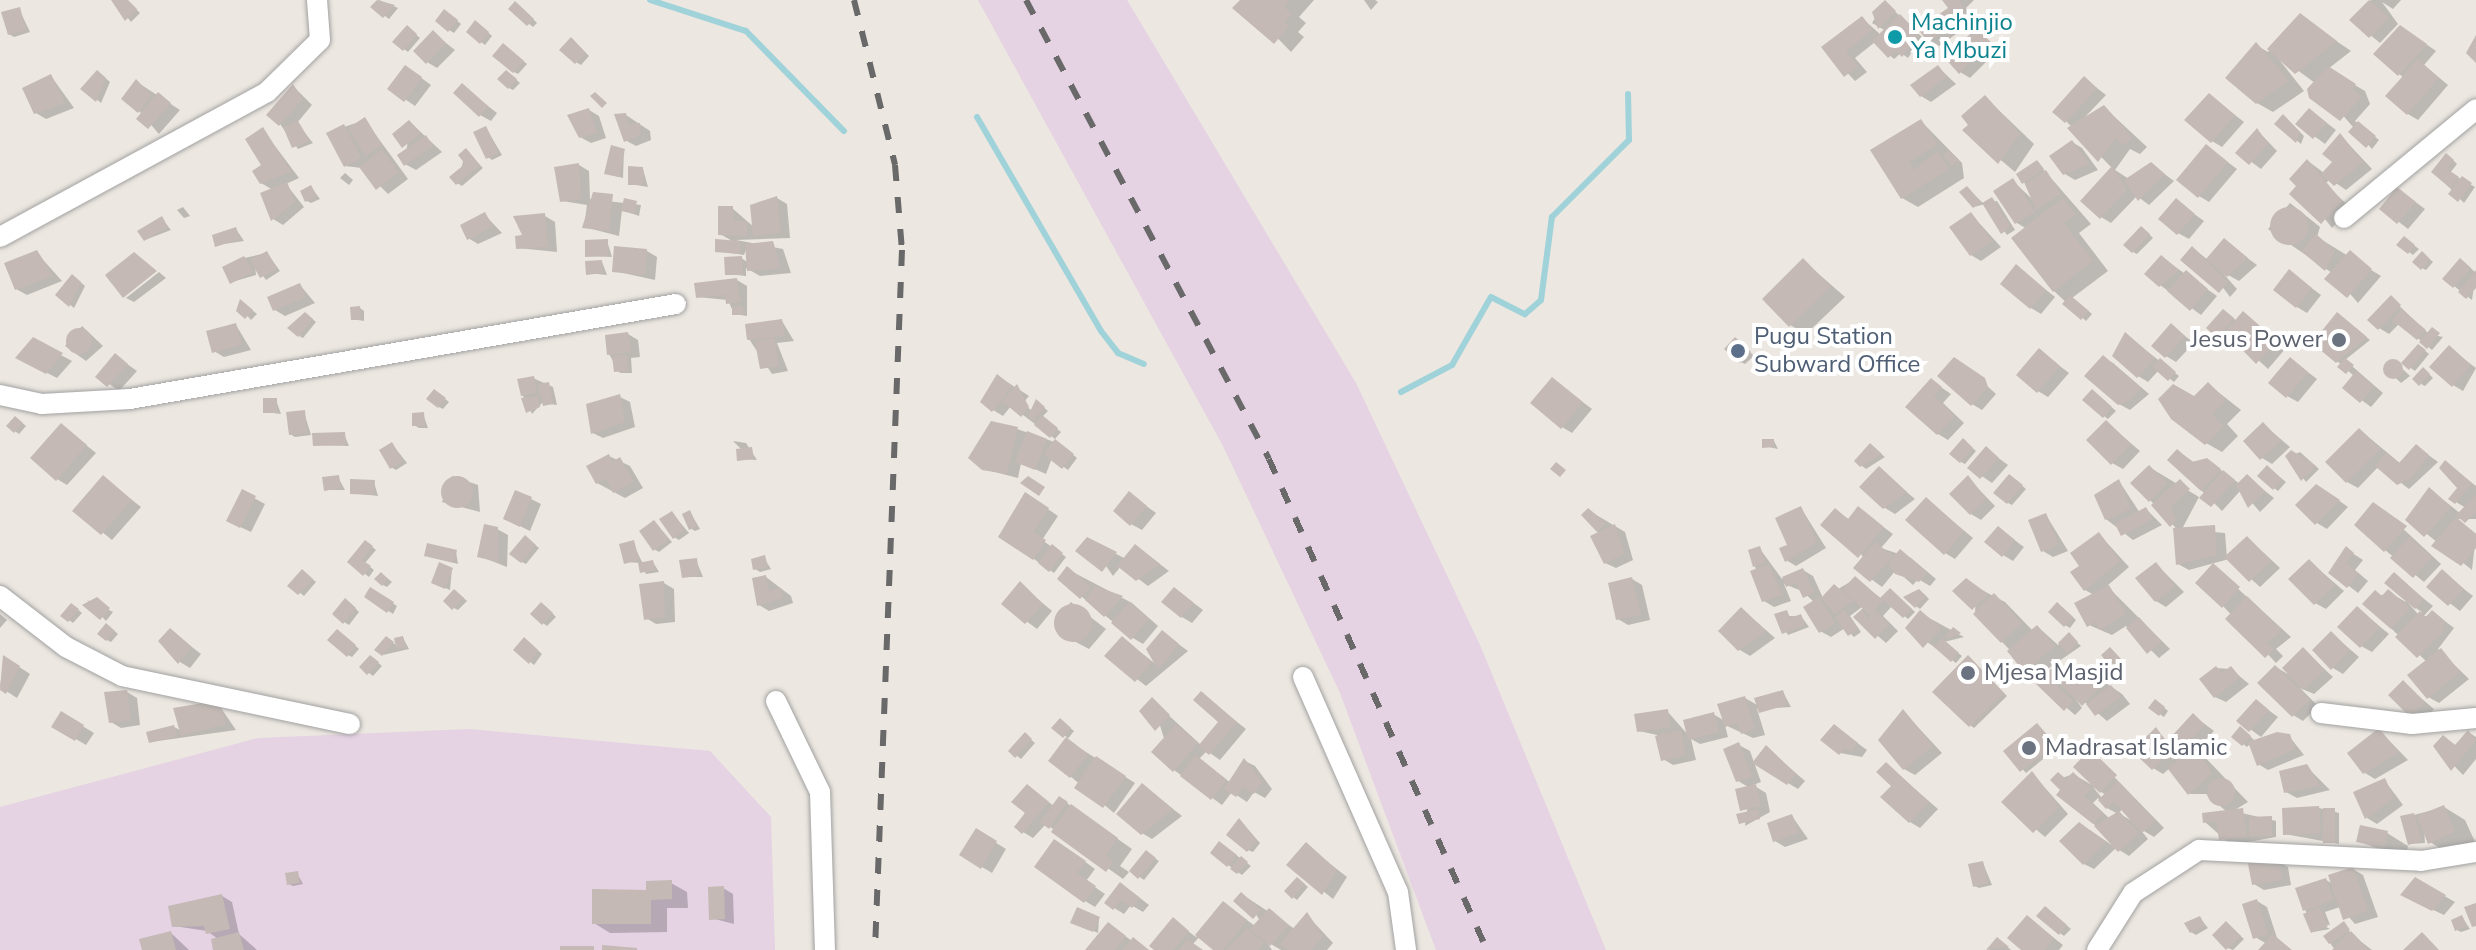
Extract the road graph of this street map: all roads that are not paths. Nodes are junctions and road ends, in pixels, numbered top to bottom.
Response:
1 (317, 0) edge
2 (2476, 109) edge
3 (2344, 218) dead end
4 (0, 237) edge
5 (676, 304) dead end
6 (0, 395) edge
7 (0, 596) edge
8 (1303, 677) dead end
9 (776, 701) dead end
10 (2321, 713) dead end
11 (2476, 718) edge
12 (350, 724) dead end
13 (2476, 852) edge
14 (825, 950) edge
15 (1406, 950) edge
16 (2097, 950) edge

1 - 4 street
2 - 3 street
5 - 6 street
7 - 12 street
8 - 15 street
9 - 14 street
10 - 11 street
13 - 16 street

